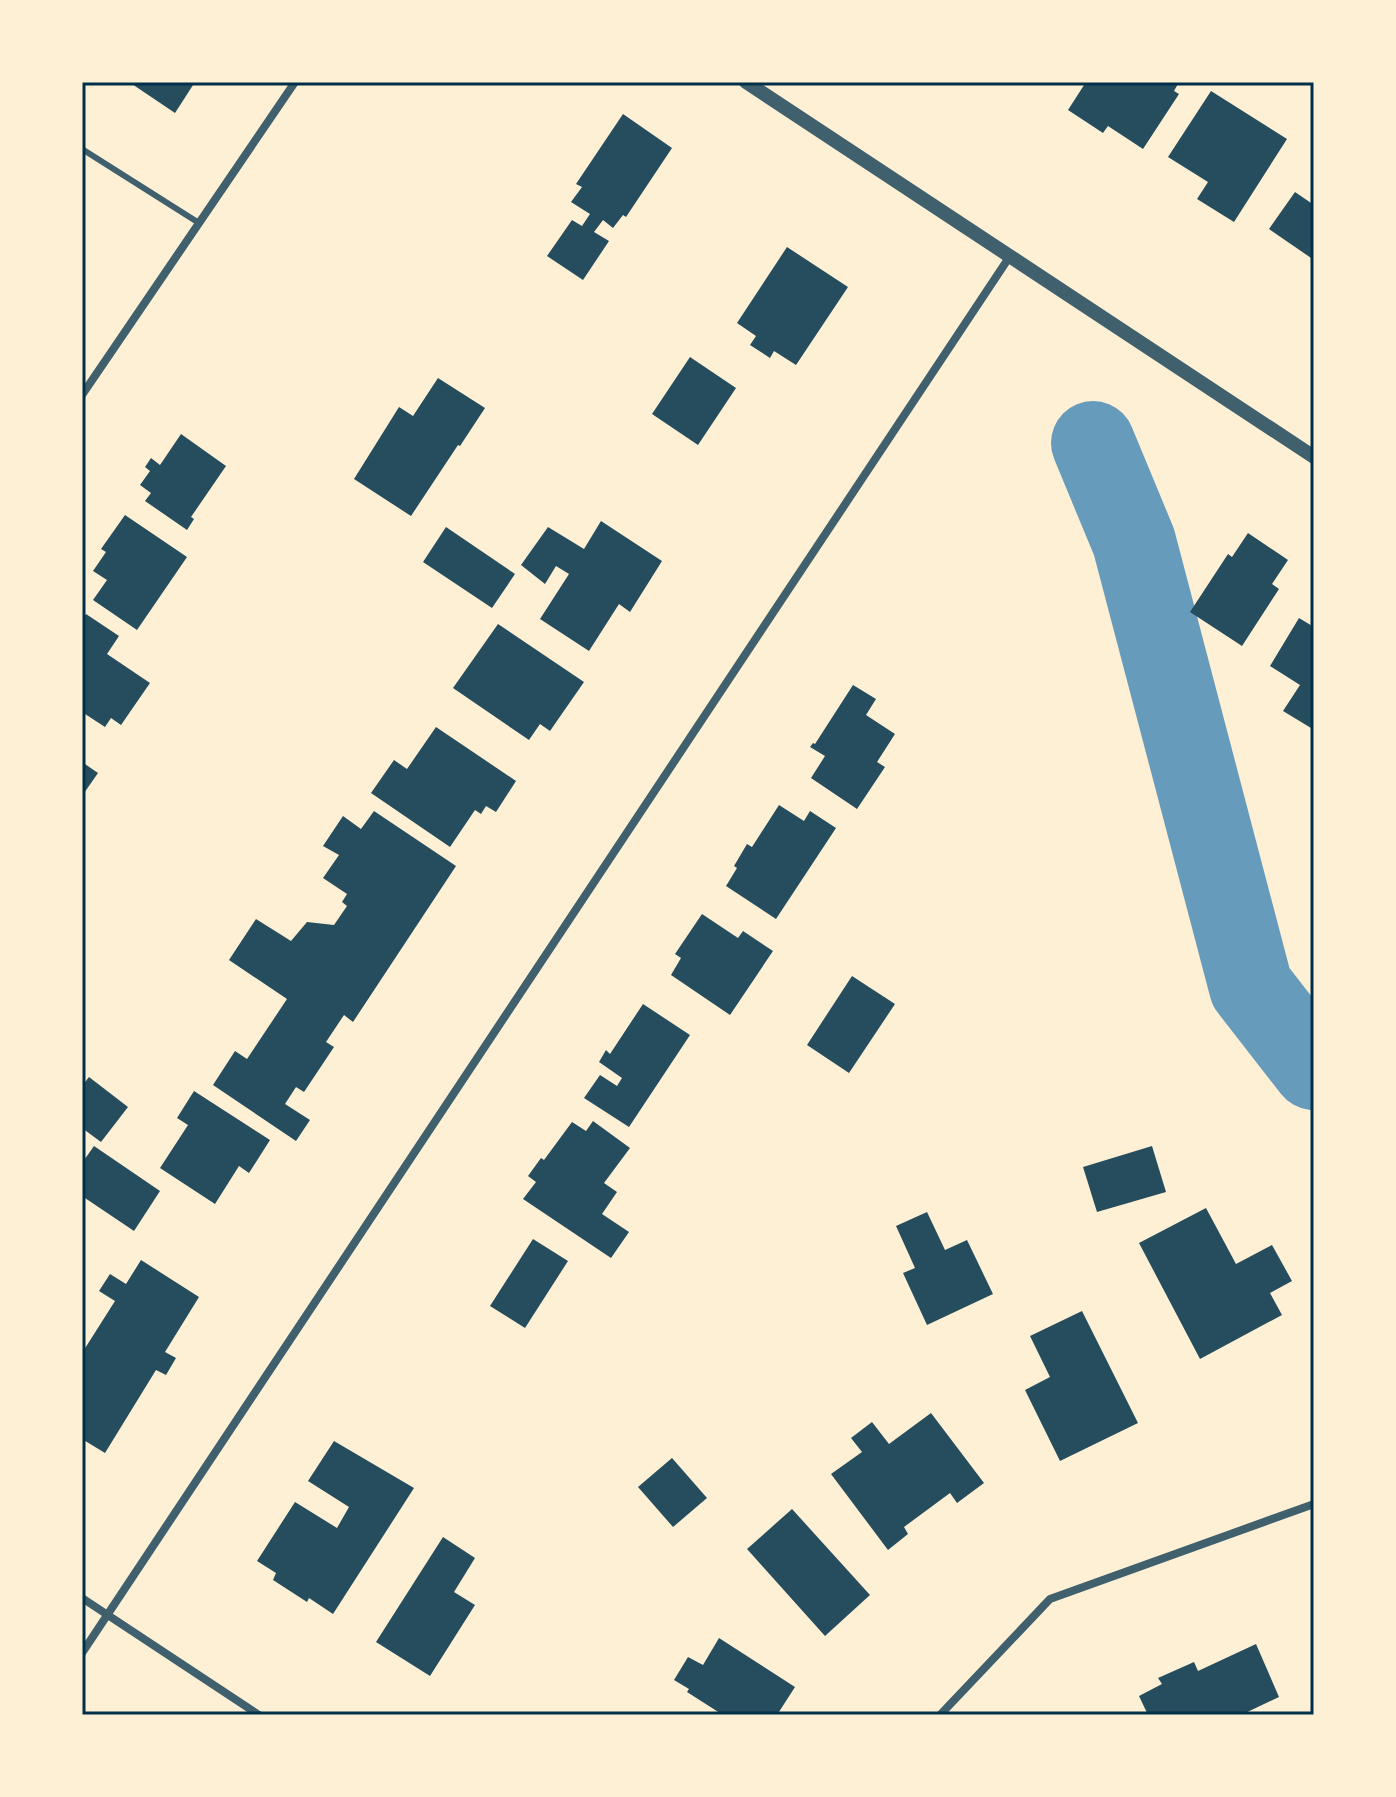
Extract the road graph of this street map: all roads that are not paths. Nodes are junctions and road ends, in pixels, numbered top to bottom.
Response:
1 (295, 82) edge
2 (746, 82) edge
3 (82, 149) edge
4 (199, 223) junction
5 (1010, 256) junction
6 (82, 395) edge
7 (1314, 457) edge
8 (1314, 1504) edge
9 (82, 1598) edge
10 (107, 1615) junction
11 (82, 1653) edge
12 (259, 1715) edge
13 (940, 1715) edge

1 - 4 street
2 - 5 street
3 - 4 lane
4 - 6 street
5 - 7 street
5 - 10 street
8 - 13 street
9 - 10 street
10 - 11 street
10 - 12 street

